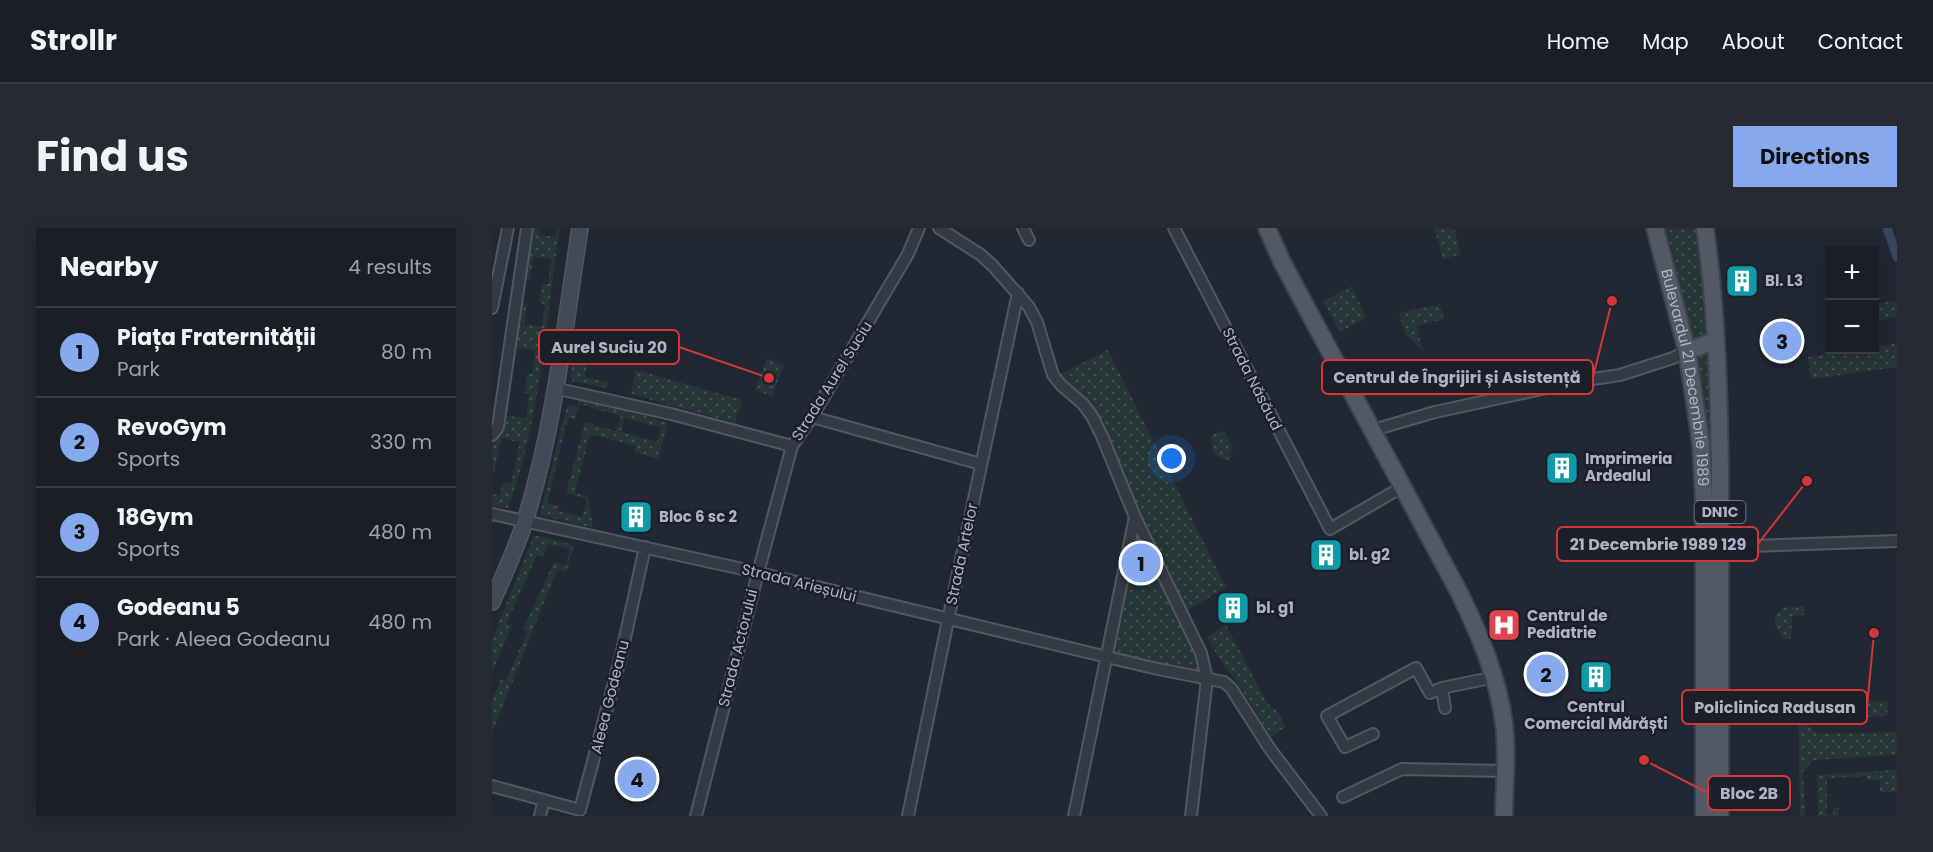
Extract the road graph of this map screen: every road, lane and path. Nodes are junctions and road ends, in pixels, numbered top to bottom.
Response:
1 (508, 228) edge
2 (526, 228) edge
3 (580, 228) edge
4 (919, 228) edge
5 (939, 228) edge
6 (1023, 228) edge
7 (1174, 228) edge
8 (1267, 228) edge
9 (1655, 228) edge
10 (1705, 228) edge
11 (1029, 240) dead end
12 (1018, 293) junction
13 (492, 308) edge
14 (1715, 341) junction
15 (1687, 351) junction
16 (554, 388) junction
17 (812, 417) junction
18 (1373, 430) junction
19 (492, 435) edge
20 (792, 446) junction
21 (981, 464) junction
22 (1402, 487) junction
23 (492, 514) edge
24 (1135, 517) junction
25 (525, 521) junction
26 (1897, 541) edge
27 (1721, 544) junction
28 (645, 547) junction
29 (758, 573) junction
30 (492, 602) edge
31 (948, 620) junction
32 (1106, 656) junction
33 (1495, 677) junction
34 (1207, 679) junction
35 (1442, 688) junction
36 (1445, 708) dead end
37 (1373, 734) dead end
38 (1504, 771) junction
39 (492, 786) edge
40 (1343, 797) dead end
41 (544, 800) junction
42 (540, 816) edge
43 (696, 816) edge
44 (908, 816) edge
45 (1074, 816) edge
46 (1191, 816) edge
47 (1321, 816) edge
48 (1504, 816) edge
49 (1704, 816) edge
50 (1720, 816) edge

1 - 13 street
2 - 19 street
3 - 16 main road
4 - 17 street, Strada Aurel Suciu
5 - 12 street
6 - 11 street
7 - 22 street, Strada Năsăud
8 - 18 main road
9 - 15 main road, Bulevardul 21 Decembrie 1989 / DN1C
10 - 14 main road, Bulevardul 21 Decembrie 1989 / DN1C
12 - 21 street, Strada Artelor
12 - 24 street
14 - 15 main road
14 - 27 main road, Bulevardul 21 Decembrie 1989 / DN1C
15 - 18 street
15 - 49 main road, Bulevardul 21 Decembrie 1989 / DN1C
16 - 20 street, Strada Aurel Suciu
16 - 25 main road
17 - 20 street, Strada Aurel Suciu
17 - 21 street
18 - 22 main road
20 - 29 street, Strada Actorului
21 - 31 street, Strada Artelor
22 - 33 main road
23 - 25 street, Strada Arieșului
24 - 32 street
24 - 34 street
25 - 28 street, Strada Arieșului
25 - 30 main road
26 - 27 street
27 - 50 main road, Bulevardul 21 Decembrie 1989 / DN1C
28 - 29 street, Strada Arieșului
28 - 41 street, Aleea Godeanu
29 - 31 street, Strada Arieșului
29 - 43 street, Strada Actorului
31 - 32 street, Strada Arieșului
31 - 44 street, Strada Artelor
32 - 34 street, Strada Arieșului
32 - 45 street
33 - 35 street
33 - 38 main road
34 - 46 street
34 - 47 street, Strada Arieșului
35 - 36 street
35 - 37 street
38 - 40 street
38 - 48 main road
39 - 41 street, Aleea Godeanu
41 - 42 street

